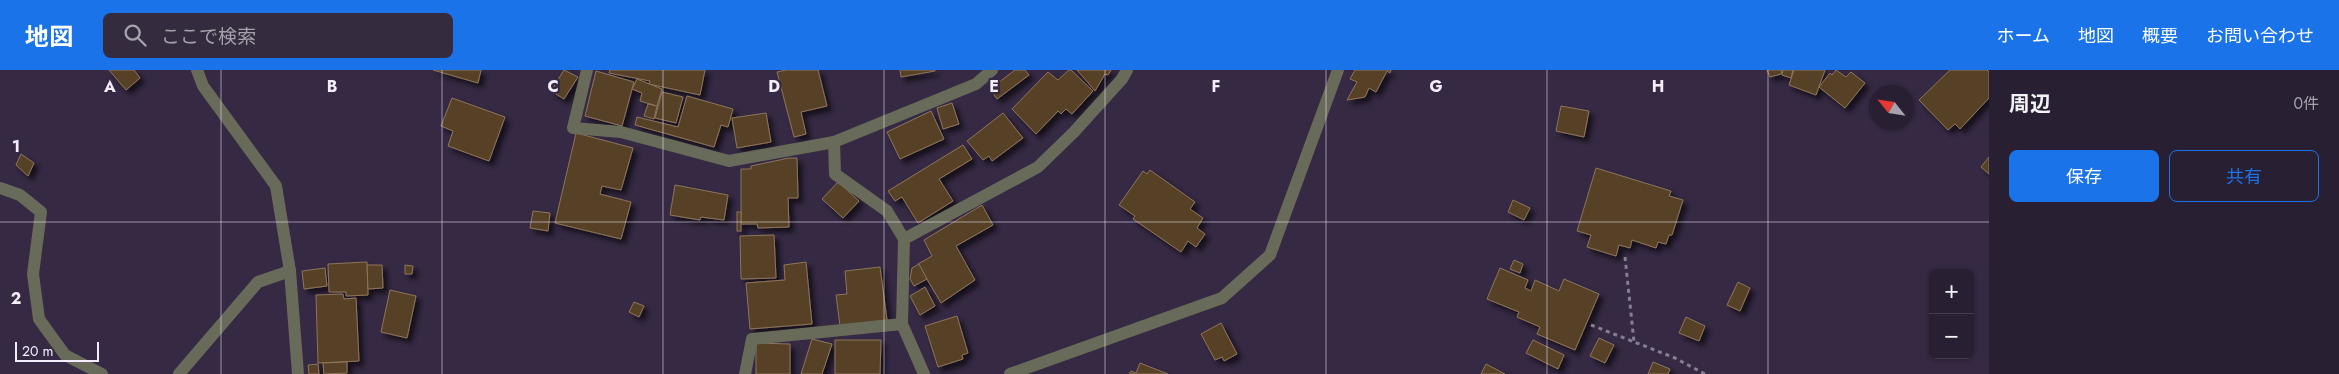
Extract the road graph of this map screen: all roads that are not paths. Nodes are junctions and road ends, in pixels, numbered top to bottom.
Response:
1 (198, 70) edge
2 (587, 70) edge
3 (992, 70) edge
4 (1127, 70) edge
5 (1338, 70) edge
6 (834, 142) junction
7 (0, 188) edge
8 (904, 239) junction
9 (290, 271) junction
10 (902, 324) junction
11 (102, 374) edge
12 (178, 374) edge
13 (298, 374) edge
14 (746, 374) edge
15 (924, 374) edge
16 (1010, 374) edge

1 - 9 street
2 - 6 street
3 - 6 street
4 - 8 street
5 - 16 street
6 - 8 street
7 - 11 street
8 - 10 street
9 - 12 street
9 - 13 street
10 - 14 street
10 - 15 street

